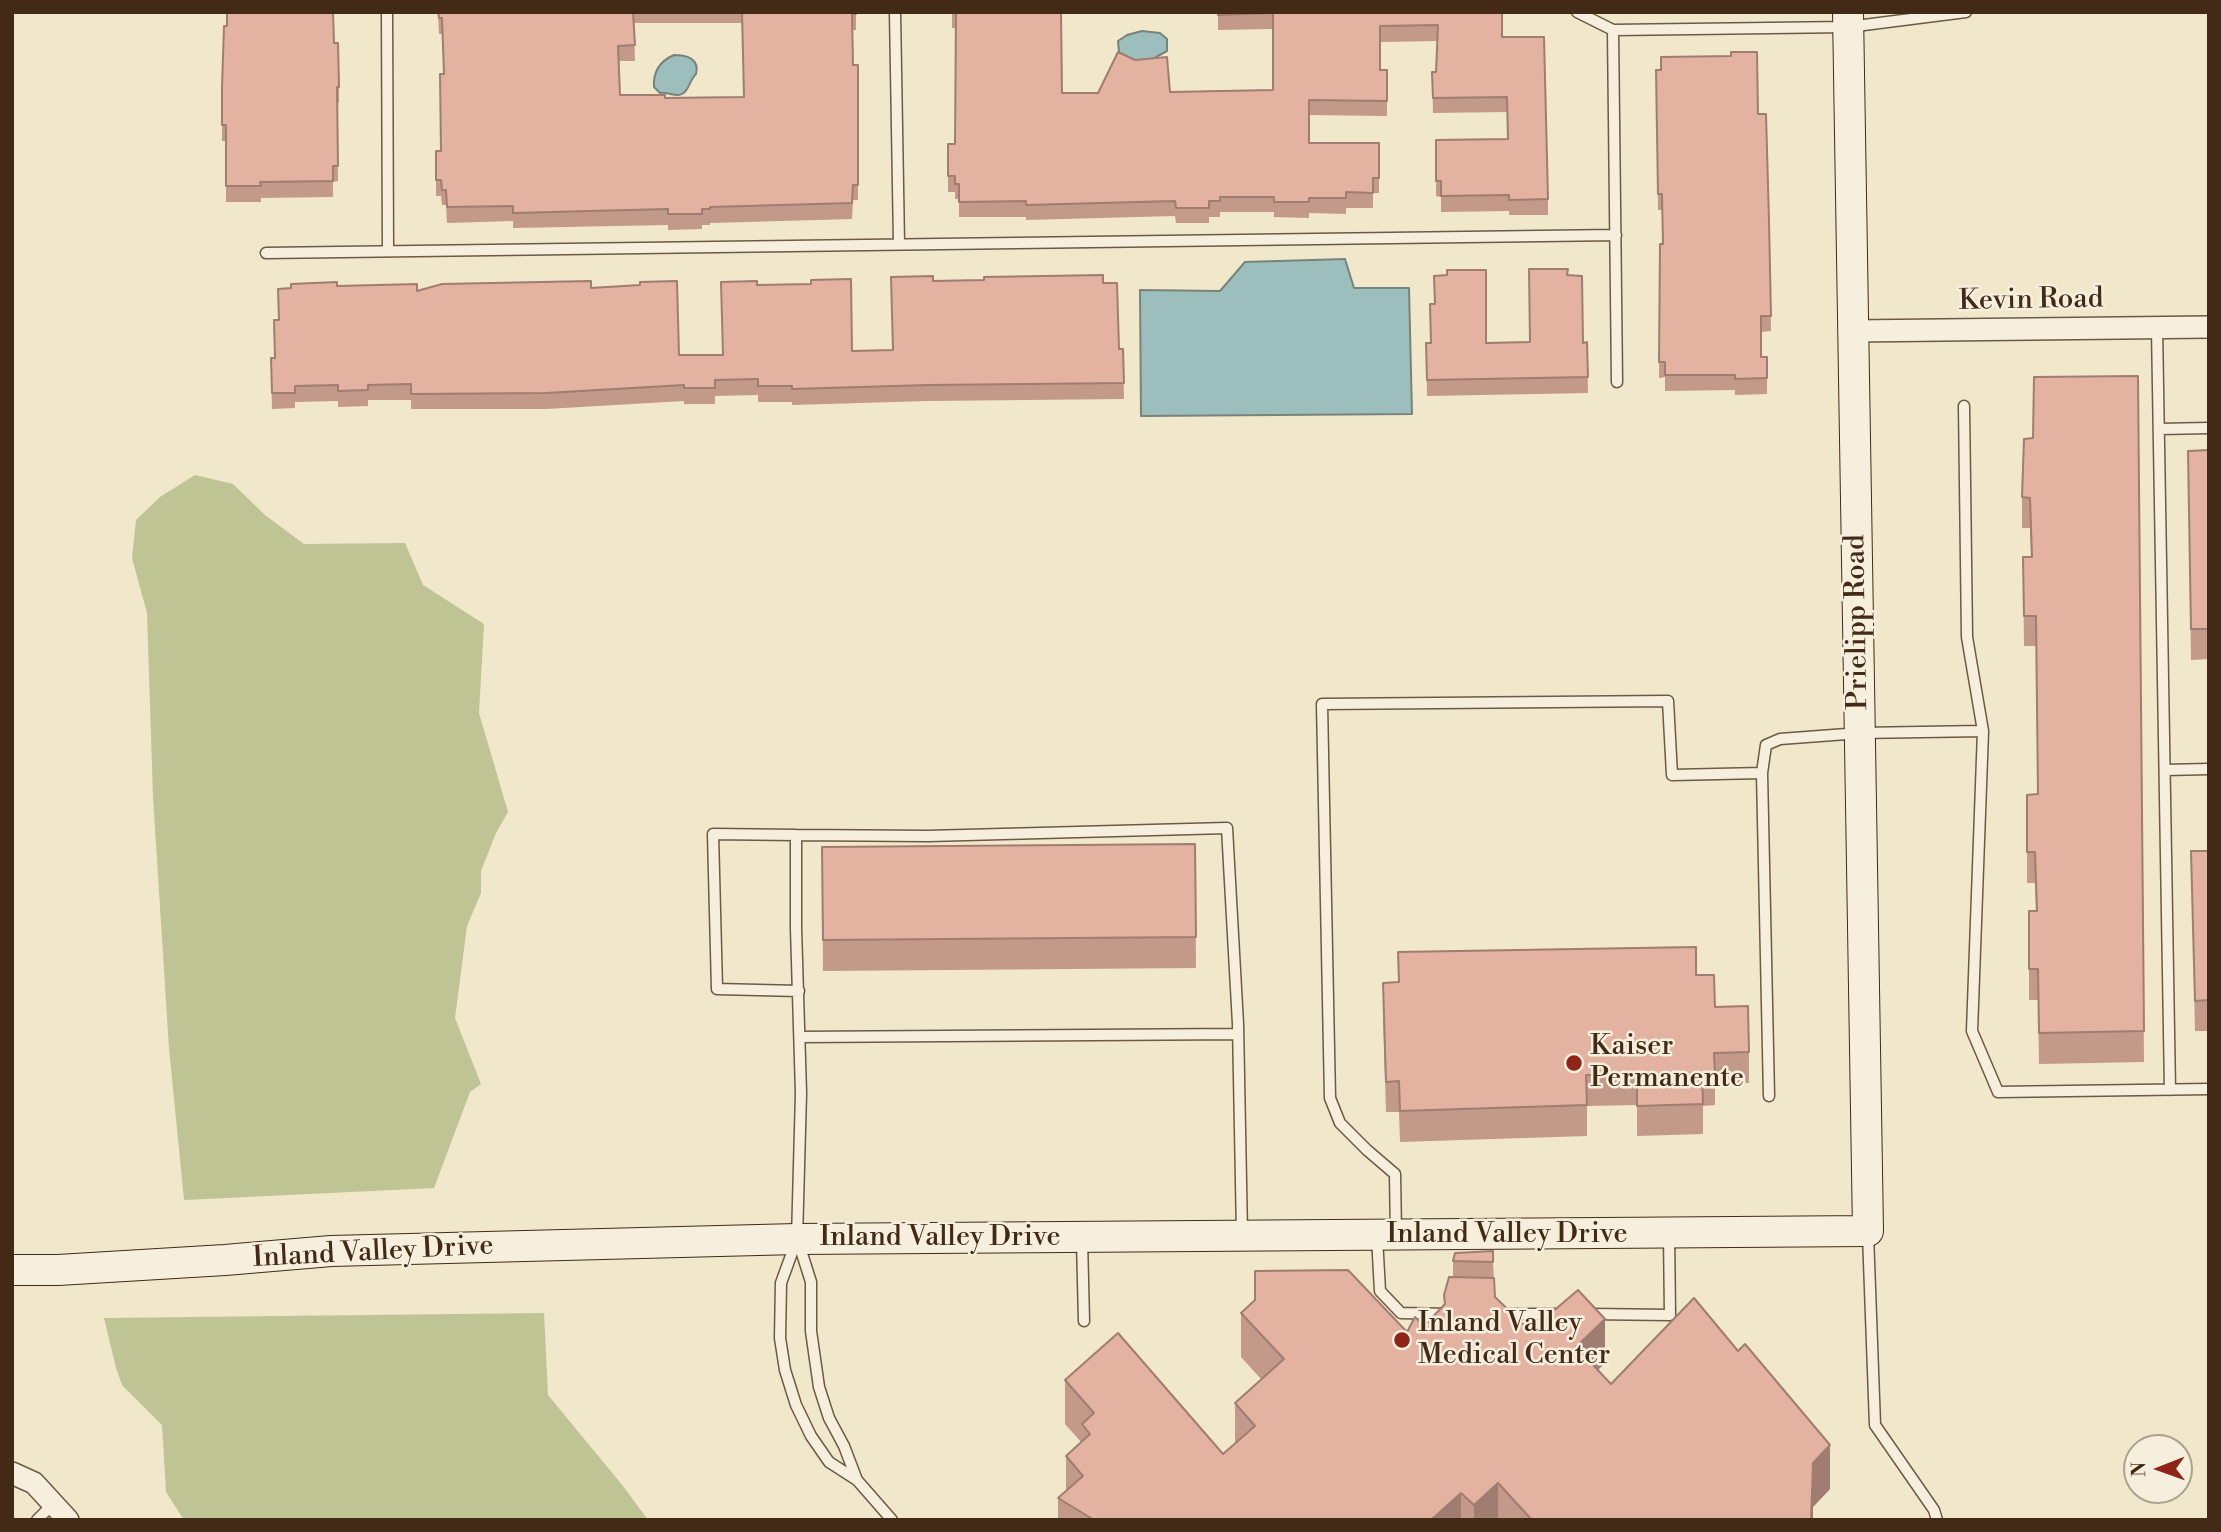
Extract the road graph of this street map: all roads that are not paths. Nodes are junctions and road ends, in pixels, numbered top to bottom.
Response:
1 (387, 12) edge
2 (895, 12) edge
3 (1577, 12) edge
4 (1966, 12) edge
5 (1848, 20) edge
6 (1613, 30) junction
7 (1616, 235) junction
8 (899, 244) junction
9 (388, 251) junction
10 (266, 253) dead end
11 (2209, 327) edge
12 (2157, 328) junction
13 (1854, 331) junction
14 (1617, 382) dead end
15 (1964, 406) dead end
16 (2209, 428) edge
17 (2159, 429) junction
18 (1983, 731) junction
19 (1860, 733) junction
20 (2209, 769) edge
21 (2165, 770) junction
22 (1762, 773) junction
23 (796, 835) junction
24 (799, 991) junction
25 (1238, 1034) junction
26 (800, 1037) junction
27 (2209, 1089) edge
28 (2170, 1090) junction
29 (1769, 1096) dead end
30 (1868, 1231) junction
31 (1669, 1234) junction
32 (1387, 1236) junction
33 (1242, 1237) junction
34 (1082, 1238) junction
35 (797, 1239) junction
36 (12, 1270) edge
37 (1468, 1314) edge
38 (1482, 1314) edge
39 (1084, 1321) dead end
40 (12, 1473) edge
41 (857, 1480) junction
42 (53, 1504) junction
43 (37, 1520) edge
44 (68, 1520) edge
45 (892, 1520) edge
46 (1937, 1520) edge

1 - 9 lane
2 - 8 lane
3 - 6 lane
4 - 5 lane
5 - 6 lane
5 - 13 street, Prielipp Road
6 - 7 lane
7 - 8 lane
7 - 14 lane
8 - 9 lane
9 - 10 lane
11 - 12 street, Kevin Road
12 - 13 street, Kevin Road
12 - 17 lane
13 - 19 street, Prielipp Road
15 - 18 lane
16 - 17 lane
17 - 21 lane
18 - 19 lane
18 - 28 lane
19 - 22 lane
19 - 30 street, Prielipp Road
20 - 21 lane
21 - 28 lane
22 - 29 lane
22 - 32 lane
23 - 24 lane
23 - 24 lane
23 - 25 lane
24 - 26 lane
25 - 26 lane
25 - 33 lane
26 - 35 lane
27 - 28 lane
30 - 31 street, Inland Valley Drive
30 - 46 lane
31 - 32 street, Inland Valley Drive
31 - 38 lane
32 - 33 street, Inland Valley Drive
32 - 37 lane
33 - 34 street, Inland Valley Drive
34 - 35 street, Inland Valley Drive
34 - 39 lane
35 - 36 street, Inland Valley Drive
35 - 41 lane
35 - 41 lane
40 - 42 street
41 - 45 lane
42 - 43 lane
42 - 44 street

